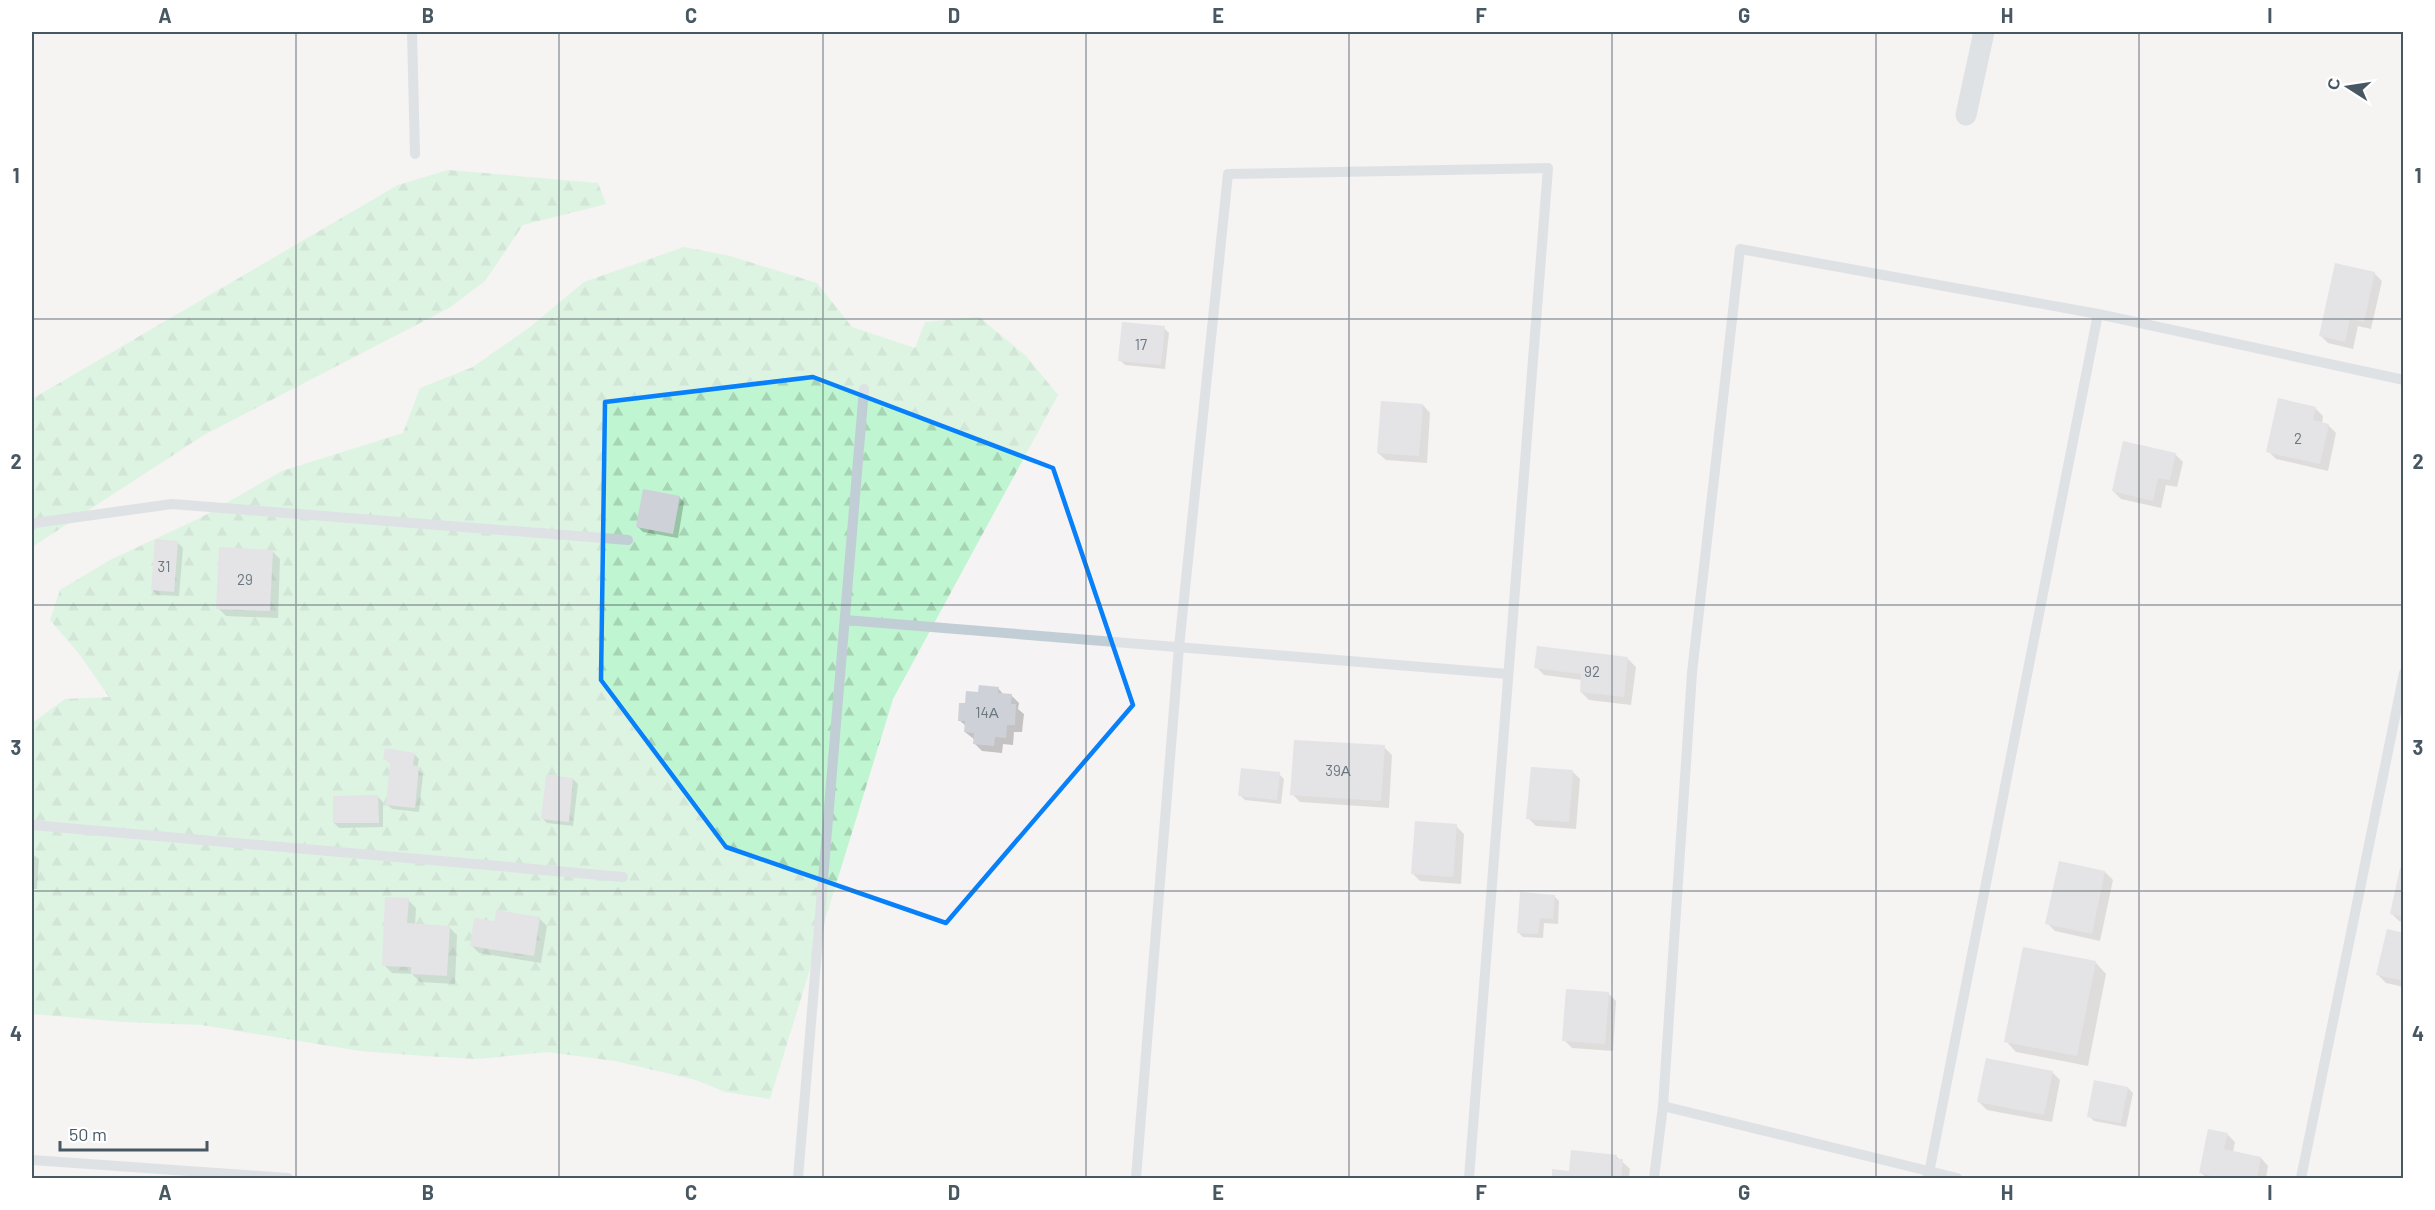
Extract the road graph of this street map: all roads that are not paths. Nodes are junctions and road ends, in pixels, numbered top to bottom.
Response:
1 (412, 32) edge
2 (1984, 32) edge
3 (1966, 115) dead end
4 (415, 154) dead end
5 (2098, 314) junction
6 (2403, 381) edge
7 (864, 389) dead end
8 (32, 525) edge
9 (627, 540) dead end
10 (845, 620) junction
11 (1179, 647) junction
12 (2403, 673) edge
13 (1508, 674) junction
14 (32, 825) edge
15 (623, 877) dead end
16 (1663, 1106) junction
17 (32, 1160) edge
18 (206, 1175) edge
19 (1928, 1175) edge
20 (288, 1179) edge
21 (798, 1179) edge
22 (1136, 1179) edge
23 (1469, 1179) edge
24 (1654, 1179) edge
25 (1957, 1179) edge
26 (2301, 1179) edge

1 - 4 lane
2 - 3 street
5 - 6 lane
5 - 16 lane
5 - 19 lane
7 - 10 lane
8 - 9 lane
10 - 11 lane
10 - 21 lane
11 - 13 lane
11 - 13 lane
11 - 22 lane
12 - 26 lane
13 - 23 lane
14 - 15 lane
16 - 19 lane
16 - 24 lane
17 - 18 lane
18 - 20 lane
19 - 25 lane

